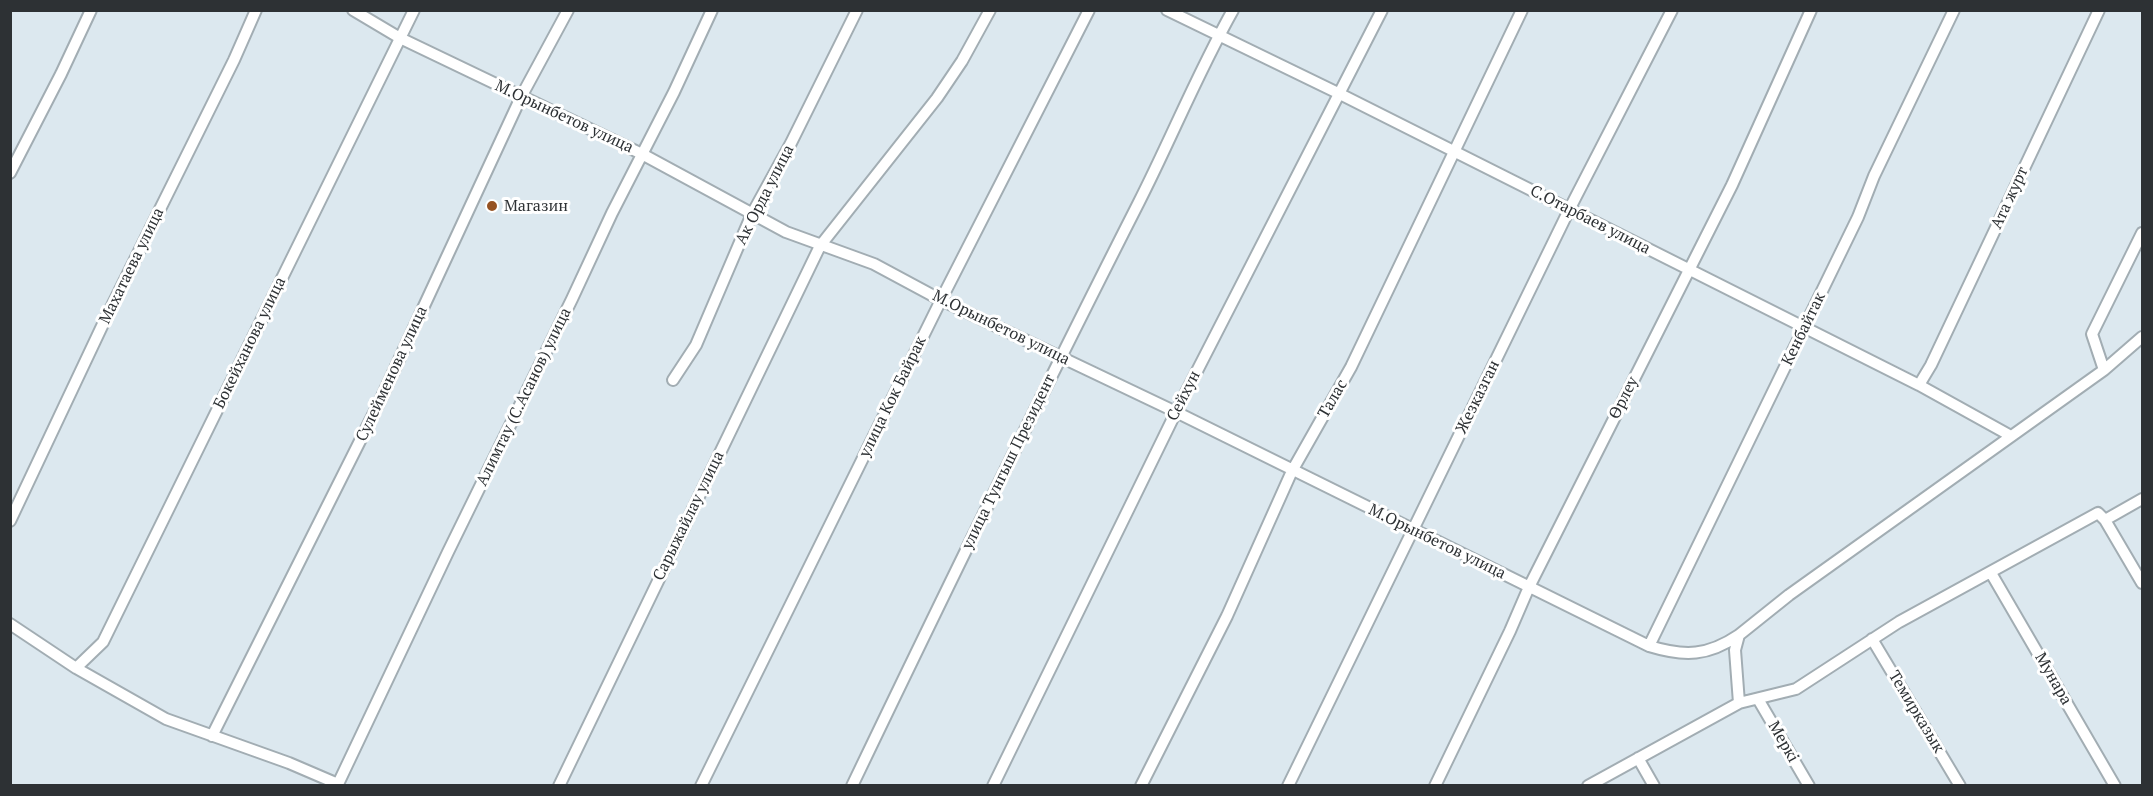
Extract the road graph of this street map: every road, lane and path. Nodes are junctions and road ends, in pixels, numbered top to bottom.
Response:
1 (91, 10) edge
2 (256, 10) edge
3 (353, 10) edge
4 (414, 10) edge
5 (568, 10) edge
6 (712, 10) edge
7 (857, 10) edge
8 (990, 10) edge
9 (1089, 10) edge
10 (1167, 10) edge
11 (1233, 10) edge
12 (1382, 10) edge
13 (1522, 10) edge
14 (1672, 10) edge
15 (1811, 10) edge
16 (1954, 10) edge
17 (2099, 10) edge
18 (1219, 36) junction
19 (400, 38) junction
20 (1340, 94) junction
21 (521, 97) junction
22 (1453, 152) junction
23 (642, 154) junction
24 (10, 173) edge
25 (1569, 210) junction
26 (752, 214) junction
27 (2142, 232) edge
28 (820, 246) junction
29 (1689, 269) junction
30 (941, 300) junction
31 (1805, 327) junction
32 (2142, 337) edge
33 (1060, 357) junction
34 (2104, 370) junction
35 (673, 380) dead end
36 (1920, 385) junction
37 (1176, 412) junction
38 (2011, 436) junction
39 (1292, 471) junction
40 (2142, 499) edge
41 (2105, 520) junction
42 (10, 521) edge
43 (1413, 530) junction
44 (1991, 573) junction
45 (2142, 584) edge
46 (1529, 587) junction
47 (10, 624) edge
48 (1739, 636) junction
49 (1872, 639) junction
50 (1650, 646) junction
51 (76, 668) junction
52 (1758, 699) junction
53 (1739, 703) junction
54 (212, 736) junction
55 (1638, 758) junction
56 (338, 784) edge
57 (559, 786) edge
58 (701, 786) edge
59 (852, 786) edge
60 (993, 786) edge
61 (1141, 786) edge
62 (1288, 786) edge
63 (1435, 786) edge
64 (1588, 786) edge
65 (1654, 786) edge
66 (1809, 786) edge
67 (1960, 786) edge
68 (2115, 786) edge

1 - 24 street
2 - 42 street, Махатаева улица
3 - 19 street, М.Орынбетов улица
4 - 19 street, Бокейханова улица
5 - 21 street, Сулейменова улица
6 - 23 street, Алимтау (С.Асанов) улица
7 - 26 street, Ак Орда улица
8 - 28 street, Сарыжайлау улица
9 - 30 street, улица Кок Байрак
10 - 18 street, С.Отарбаев улица
11 - 18 street, улица Тунгыш Президент
12 - 20 street, Сейхун
13 - 22 street, Талас
14 - 25 street, Жезказган
15 - 29 street, Өрлеу
16 - 31 street, Кенбайтак
17 - 36 street, Ата журт
18 - 20 street, С.Отарбаев улица
18 - 33 street, улица Тунгыш Президент
19 - 21 street, М.Орынбетов улица
19 - 51 street, Бокейханова улица
20 - 22 street, С.Отарбаев улица
20 - 37 street, Сейхун
21 - 23 street, М.Орынбетов улица
21 - 54 street, Сулейменова улица
22 - 25 street, С.Отарбаев улица
22 - 39 street, Талас
23 - 26 street, М.Орынбетов улица
23 - 56 street, Алимтау (С.Асанов) улица
25 - 29 street, С.Отарбаев улица
25 - 43 street, Жезказган
26 - 28 street, М.Орынбетов улица
26 - 35 street, Ак Орда улица
27 - 34 street
28 - 30 street, М.Орынбетов улица
28 - 57 street, Сарыжайлау улица
29 - 31 street, С.Отарбаев улица
29 - 46 street, Өрлеу
30 - 33 street, М.Орынбетов улица
30 - 58 street, улица Кок Байрак
31 - 36 street, С.Отарбаев улица
31 - 50 street, Кенбайтак
32 - 34 street, М.Орынбетов улица
33 - 37 street, М.Орынбетов улица
33 - 59 street, улица Тунгыш Президент
34 - 38 street, М.Орынбетов улица
36 - 38 street, С.Отарбаев улица
37 - 39 street, М.Орынбетов улица
37 - 60 street, Сейхун
38 - 48 street, М.Орынбетов улица
39 - 43 street, М.Орынбетов улица
39 - 61 street, Талас
40 - 41 street
41 - 44 street
41 - 45 street
43 - 46 street, М.Орынбетов улица
43 - 62 street, Жезказган
44 - 49 street
44 - 68 street, Мунара
46 - 50 street, М.Орынбетов улица
46 - 63 street, Өрлеу
47 - 51 street
48 - 50 street, М.Орынбетов улица
48 - 53 street
49 - 52 street
49 - 67 street, Темирказык
51 - 54 street
52 - 53 street
52 - 66 street, Меркі
53 - 55 street
54 - 56 street
55 - 64 street
55 - 65 street

